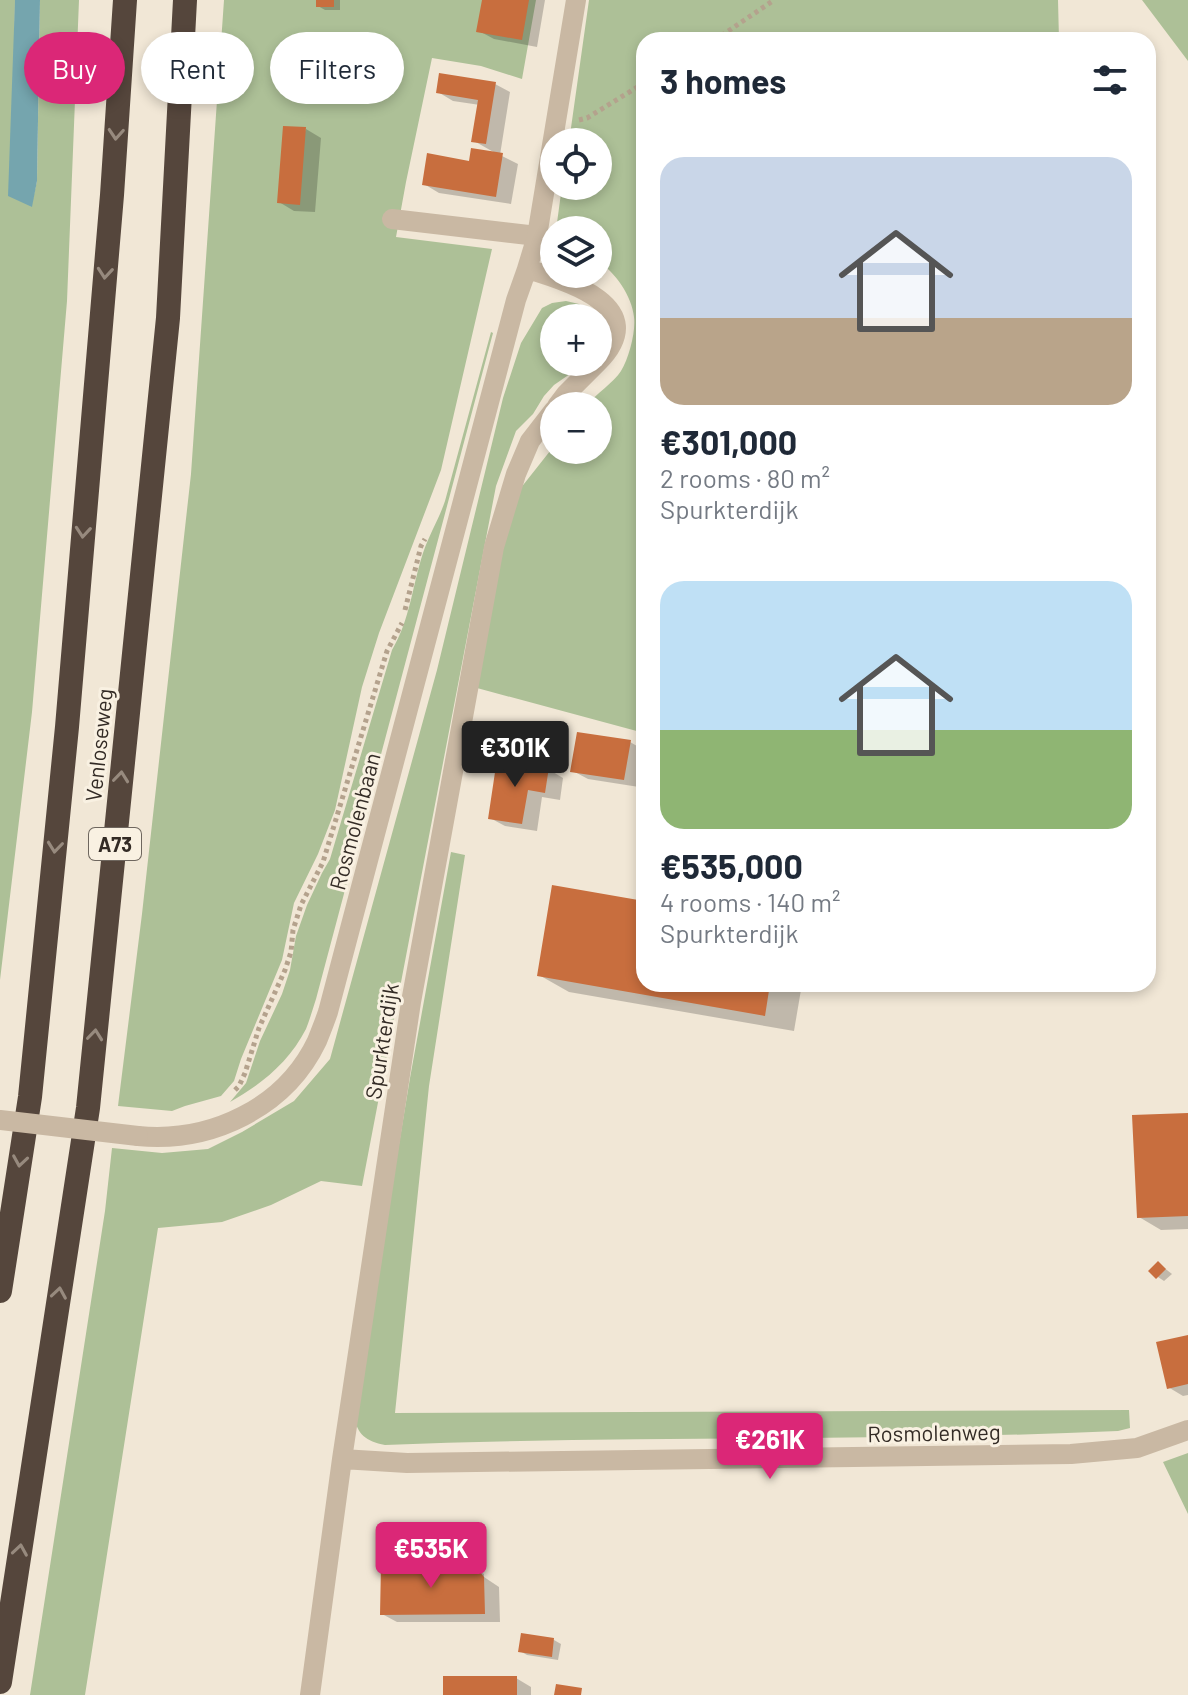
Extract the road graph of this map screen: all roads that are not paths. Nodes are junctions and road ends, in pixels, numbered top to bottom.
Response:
1 (125, 0) edge
2 (185, 0) edge
3 (576, 0) edge
4 (392, 219) dead end
5 (537, 236) junction
6 (527, 269) junction
7 (606, 304) edge
8 (612, 314) edge
9 (612, 342) edge
10 (584, 376) edge
11 (568, 392) edge
12 (540, 428) edge
13 (0, 1120) edge
14 (0, 1291) edge
15 (1188, 1430) edge
16 (342, 1459) junction
17 (0, 1682) edge
18 (310, 1695) edge

1 -> 14 highway, Venloseweg / A73
17 -> 2 highway, Venloseweg / A73
3 - 5 street
4 - 5 street
5 - 6 street
6 - 7 street, Spurkterdijk
6 - 13 street, Rosmolenbaan, bridge
8 - 9 street, Spurkterdijk
10 - 11 street, Spurkterdijk
12 - 16 street, Spurkterdijk
15 - 16 street, Rosmolenweg
16 - 18 street, Spurkterdijk

